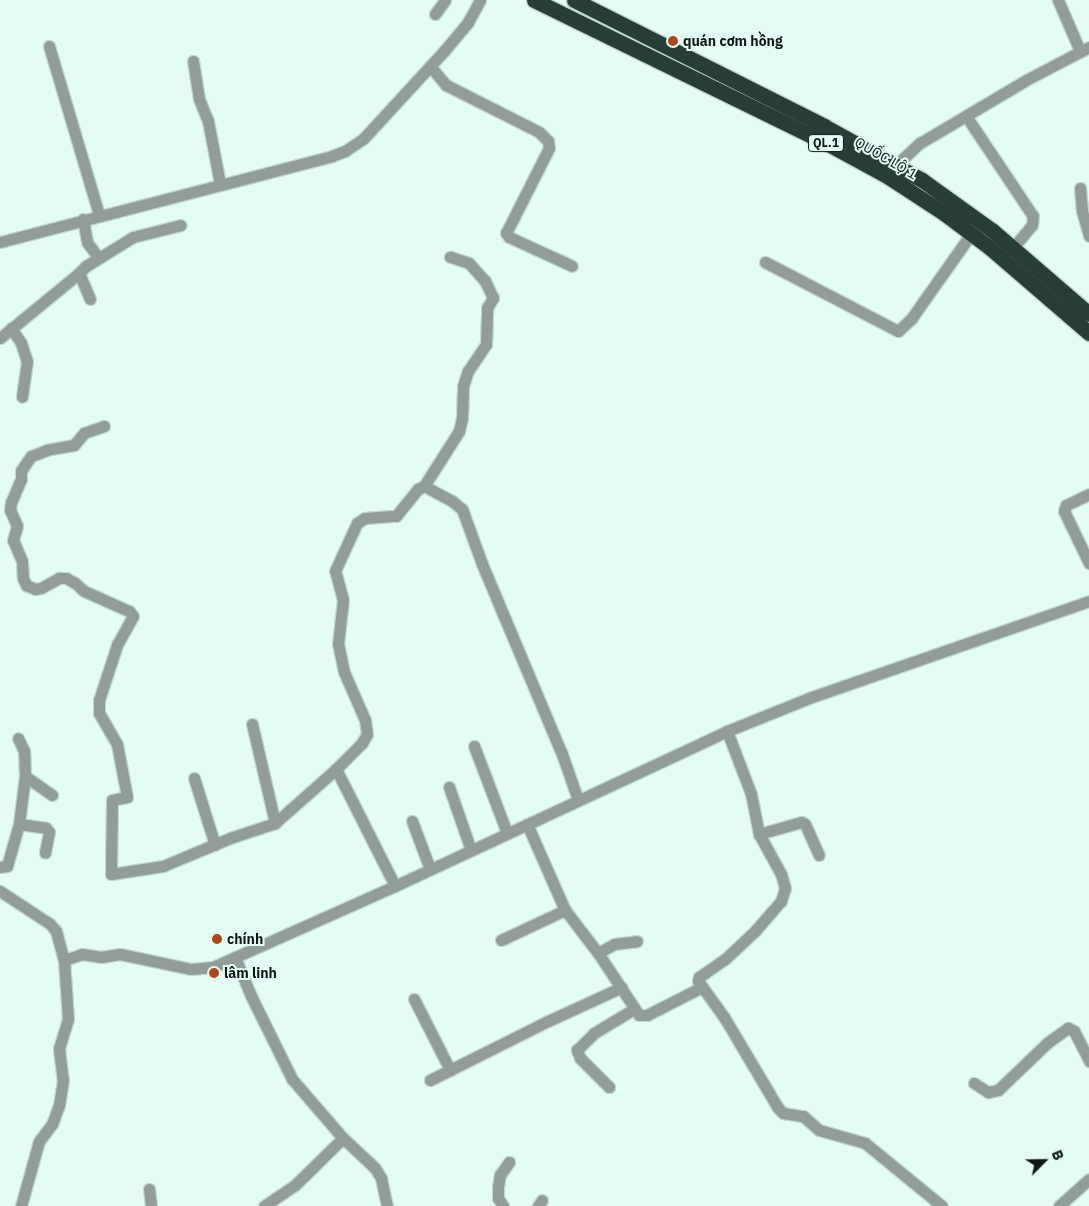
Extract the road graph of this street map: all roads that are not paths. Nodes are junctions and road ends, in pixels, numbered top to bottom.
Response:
1 (445, 0) edge
2 (480, 0) edge
3 (534, 0) edge
4 (574, 0) edge
5 (1058, 0) edge
6 (435, 14) dead end
7 (48, 46) dead end
8 (1085, 49) edge
9 (193, 61) dead end
10 (430, 66) junction
11 (966, 116) junction
12 (896, 166) junction
13 (220, 184) junction
14 (1080, 188) dead end
15 (100, 216) junction
16 (83, 220) junction
17 (181, 225) dead end
18 (971, 234) junction
19 (1089, 236) edge
20 (0, 242) edge
21 (1013, 248) junction
22 (98, 257) junction
23 (450, 258) dead end
24 (764, 262) dead end
25 (572, 266) dead end
26 (79, 273) junction
27 (90, 299) dead end
28 (1089, 314) edge
29 (11, 328) junction
30 (1089, 333) edge
31 (0, 338) edge
32 (22, 397) dead end
33 (104, 426) dead end
34 (424, 486) junction
35 (1089, 494) edge
36 (1089, 563) edge
37 (1089, 601) edge
38 (252, 724) dead end
39 (727, 731) junction
40 (18, 738) dead end
41 (474, 746) dead end
42 (336, 769) junction
43 (25, 776) junction
44 (194, 778) dead end
45 (450, 788) dead end
46 (52, 795) dead end
47 (578, 800) junction
48 (412, 821) dead end
49 (275, 823) junction
50 (19, 824) junction
51 (527, 824) junction
52 (508, 833) junction
53 (759, 834) junction
54 (215, 846) junction
55 (471, 850) junction
56 (45, 853) dead end
57 (819, 856) dead end
58 (0, 867) edge
59 (430, 870) junction
60 (395, 886) junction
61 (0, 891) edge
62 (565, 910) junction
63 (501, 940) dead end
64 (637, 941) dead end
65 (598, 953) junction
66 (235, 958) junction
67 (64, 960) junction
68 (622, 987) junction
69 (702, 987) junction
70 (414, 998) dead end
71 (634, 1009) junction
72 (1089, 1061) edge
73 (450, 1070) junction
74 (430, 1080) dead end
75 (974, 1083) dead end
76 (609, 1087) dead end
77 (343, 1138) junction
78 (509, 1162) dead end
79 (1089, 1179) edge
80 (149, 1190) dead end
81 (21, 1206) edge
82 (151, 1206) edge
83 (264, 1206) edge
84 (387, 1206) edge
85 (503, 1206) edge
86 (942, 1206) edge
87 (1059, 1206) edge

1 - 6 street
2 - 10 street
3 - 18 highway, QUỐC LỘ 1 / QL.1
4 - 12 highway, QUỐC LỘ 1 / QL.1
5 - 8 street
7 - 15 street
8 - 11 street
9 - 13 street
10 - 13 street
10 - 25 street
11 - 12 street
11 - 21 street
12 - 21 highway, QUỐC LỘ 1 / QL.1
13 - 15 street
14 - 19 street
15 - 16 street
16 - 20 street
16 - 22 street
17 - 22 street
18 - 24 street
18 - 30 highway, QUỐC LỘ 1 / QL.1
21 - 28 highway, QUỐC LỘ 1 / QL.1
22 - 26 street
23 - 34 street
26 - 27 street
26 - 29 street
29 - 31 street
29 - 32 street
33 - 54 street
34 - 42 street
34 - 47 street
35 - 36 street
37 - 39 street
38 - 49 street
39 - 47 street
39 - 53 street
40 - 43 street
41 - 52 street
42 - 49 street
42 - 60 street
43 - 46 street
43 - 50 street
44 - 54 street
45 - 55 street
47 - 51 street
48 - 59 street
49 - 54 street
50 - 56 street
50 - 58 street
51 - 52 street
51 - 62 street
52 - 55 street
53 - 57 street
53 - 69 street
55 - 59 street
59 - 60 street
60 - 66 street
61 - 67 street
62 - 63 street
62 - 65 street
64 - 65 street
65 - 68 street
66 - 67 street
66 - 77 street
67 - 81 street
68 - 71 street
68 - 73 street
69 - 71 street
69 - 86 street
70 - 73 street
71 - 76 street
72 - 75 street
73 - 74 street
77 - 83 street
77 - 84 street
78 - 85 street
79 - 87 street
80 - 82 street

